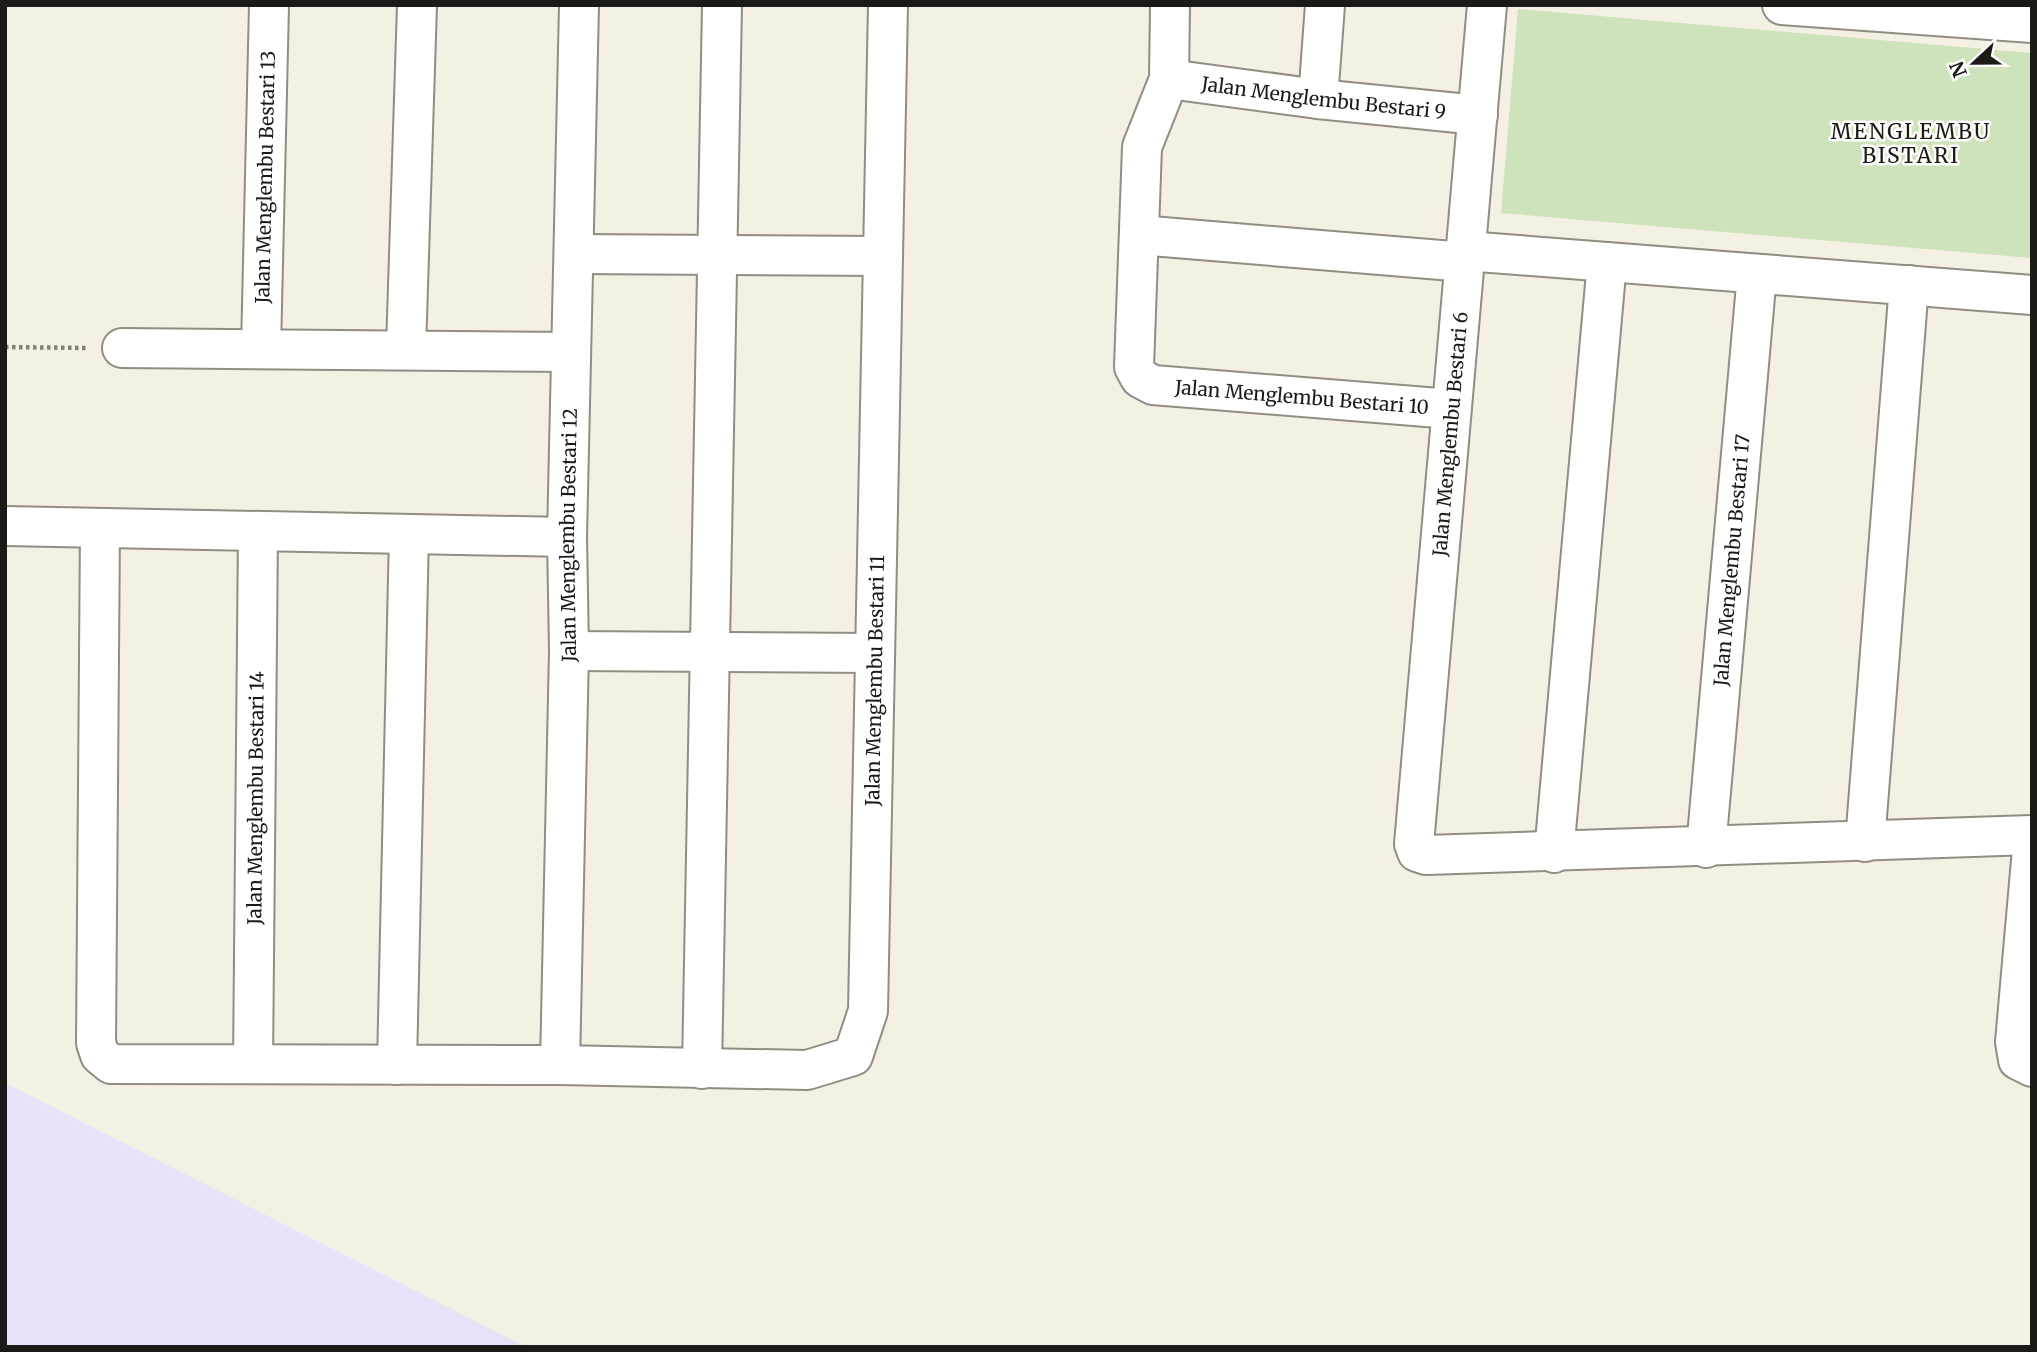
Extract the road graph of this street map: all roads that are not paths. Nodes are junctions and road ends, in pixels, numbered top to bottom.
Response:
1 (269, 5) edge
2 (417, 5) edge
3 (579, 5) edge
4 (723, 5) edge
5 (888, 5) edge
6 (1170, 5) edge
7 (1325, 5) edge
8 (1487, 5) edge
9 (1784, 5) edge
10 (1936, 11) edge
11 (2032, 23) edge
12 (1169, 79) junction
13 (1318, 99) junction
14 (1478, 115) junction
15 (1139, 235) junction
16 (575, 254) junction
17 (718, 255) junction
18 (883, 256) junction
19 (1465, 257) junction
20 (1607, 262) junction
21 (1757, 274) junction
22 (1909, 285) junction
23 (2032, 295) edge
24 (122, 348) road end
25 (261, 349) junction
26 (407, 349) junction
27 (571, 352) junction
28 (1451, 409) junction
29 (5, 526) edge
30 (100, 528) junction
31 (258, 531) junction
32 (409, 534) junction
33 (567, 537) junction
34 (569, 651) junction
35 (710, 652) junction
36 (875, 653) junction
37 (2032, 835) edge
38 (1865, 842) junction
39 (1706, 848) junction
40 (2032, 849) edge
41 (1554, 853) junction
42 (253, 1064) junction
43 (397, 1065) junction
44 (560, 1065) junction
45 (2032, 1068) edge
46 (702, 1069) junction

1 - 25 street, Jalan Menglembu Bestari 13
2 - 26 street
3 - 16 street, Jalan Menglembu Bestari 12
4 - 17 street
5 - 18 street, Jalan Menglembu Bestari 11
6 - 12 street
7 - 13 street
8 - 14 street, Jalan Menglembu Bestari 6
9 - 10 street
10 - 11 street
12 - 13 street, Jalan Menglembu Bestari 9
12 - 15 street
13 - 14 street, Jalan Menglembu Bestari 9
14 - 19 street, Jalan Menglembu Bestari 6
15 - 19 street
15 - 28 street, Jalan Menglembu Bestari 10
16 - 17 street
16 - 27 street, Jalan Menglembu Bestari 12
17 - 18 street
17 - 35 street
18 - 36 street, Jalan Menglembu Bestari 11
19 - 20 street
19 - 28 street, Jalan Menglembu Bestari 6
20 - 21 street
20 - 41 street
21 - 22 street
21 - 39 street, Jalan Menglembu Bestari 17
22 - 23 street
22 - 38 street
24 - 25 street
25 - 26 street
26 - 27 street
27 - 33 street, Jalan Menglembu Bestari 12
28 - 41 street, Jalan Menglembu Bestari 6
29 - 30 street
30 - 31 street
30 - 42 street, Jalan Menglembu Bestari 11
31 - 32 street
31 - 42 street, Jalan Menglembu Bestari 14
32 - 33 street
32 - 43 street
33 - 34 street, Jalan Menglembu Bestari 12
34 - 35 street
34 - 44 street, Jalan Menglembu Bestari 12
35 - 36 street
35 - 46 street
36 - 46 street, Jalan Menglembu Bestari 11
37 - 38 street
38 - 39 street
39 - 41 street
40 - 45 street
42 - 43 street, Jalan Menglembu Bestari 11
43 - 44 street, Jalan Menglembu Bestari 11
44 - 46 street, Jalan Menglembu Bestari 11

